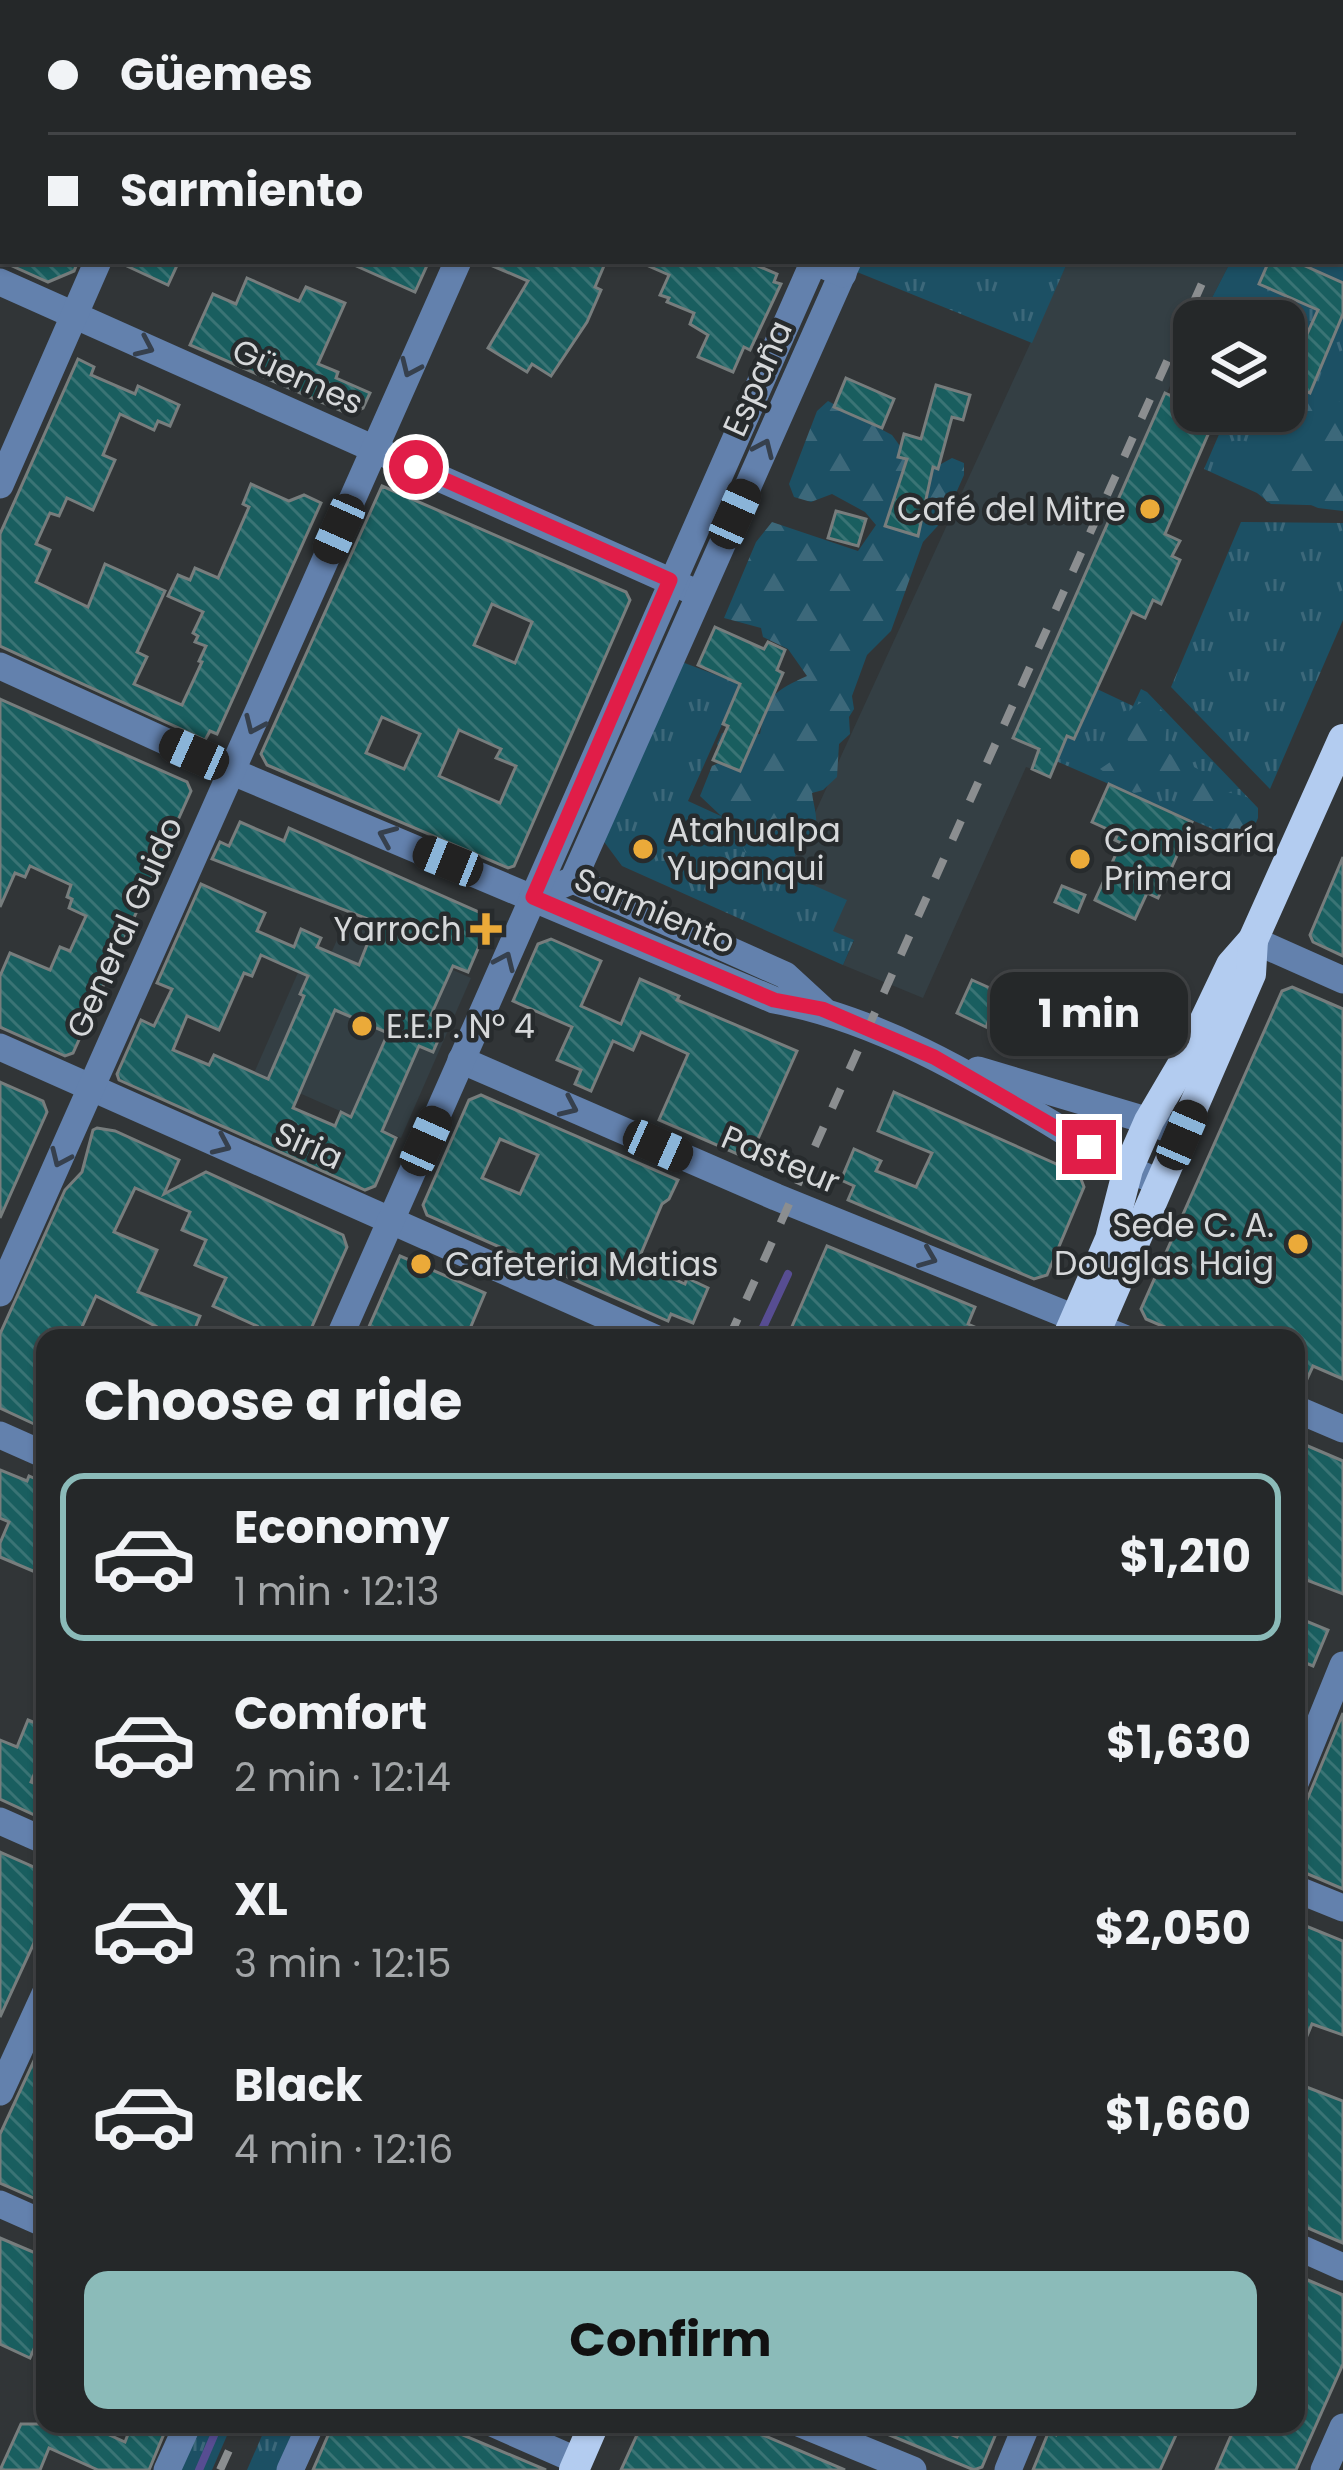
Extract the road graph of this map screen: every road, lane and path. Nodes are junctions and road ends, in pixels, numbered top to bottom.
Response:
1 (97, 264) edge
2 (457, 264) edge
3 (813, 264) edge
4 (845, 268) edge
5 (0, 282) edge
6 (74, 316) junction
7 (374, 448) junction
8 (0, 484) edge
9 (670, 580) junction
10 (699, 593) junction
11 (0, 666) edge
12 (1343, 739) edge
13 (233, 772) junction
14 (573, 880) junction
15 (533, 897) junction
16 (1253, 940) junction
17 (1343, 980) edge
18 (822, 1009) junction
19 (0, 1047) edge
20 (934, 1057) junction
21 (461, 1060) junction
22 (91, 1086) junction
23 (1149, 1121) junction
24 (1182, 1135) junction
25 (1128, 1169) junction
26 (1161, 1184) junction
27 (391, 1222) junction
28 (0, 1293) edge
29 (343, 1329) edge
30 (619, 1329) edge
31 (1084, 1329) edge
32 (1092, 1329) edge
33 (1092, 1329) edge
34 (1305, 1413) edge
35 (1343, 1429) edge
36 (0, 1435) edge
37 (36, 1451) edge
38 (1343, 1665) edge
39 (1305, 1759) edge
40 (0, 1821) edge
41 (36, 1837) edge
42 (1305, 1893) edge
43 (1343, 1908) edge
44 (36, 2014) edge
45 (0, 2092) edge
46 (0, 2204) edge
47 (36, 2220) edge
48 (1305, 2250) edge
49 (1343, 2267) edge
50 (1343, 2427) edge
51 (184, 2433) edge
52 (307, 2433) edge
53 (512, 2433) edge
54 (590, 2433) edge
55 (823, 2433) edge
56 (1023, 2433) edge
57 (576, 2466) edge
58 (167, 2470) edge
59 (290, 2470) edge
60 (913, 2470) edge
61 (1008, 2470) edge
62 (1324, 2470) edge

1 - 6 street
2 -> 7 street, General Guido
3 - 9 street, España
10 -> 4 street, España
5 - 6 street, Güemes
6 -> 7 street, Güemes
6 - 8 street
7 - 9 street, Güemes
7 -> 13 street, General Guido
9 - 10 street, Güemes
9 - 15 street, España
10 - 14 street, España
11 - 13 street, Sarmiento
12 - 16 main road
15 -> 13 street, Sarmiento
13 - 22 street, General Guido
14 - 15 street
14 - 18 street, Sarmiento
15 - 18 street, Sarmiento
21 -> 15 street, España
16 - 17 street
16 - 23 main road
16 - 24 main road
18 - 20 street, Sarmiento
19 - 22 street, Siria
20 - 23 street, Sarmiento
20 - 25 street, Sarmiento
21 - 27 street, España
21 -> 31 street, Pasteur
22 -> 27 street, Siria
22 -> 28 street, General Guido
23 - 24 street, Sarmiento
23 - 25 main road
24 - 26 main road
25 - 26 street, Sarmiento
25 - 32 main road
26 - 33 main road
27 - 29 street, España
27 - 30 street, Siria
34 - 35 street
36 - 37 street
38 - 39 street
40 - 41 street
42 - 43 street
44 - 45 street
46 - 47 street
48 - 49 street
50 - 62 street
51 - 58 street
52 - 59 street
53 - 57 street
54 - 57 main road
55 - 60 street
56 - 61 street

